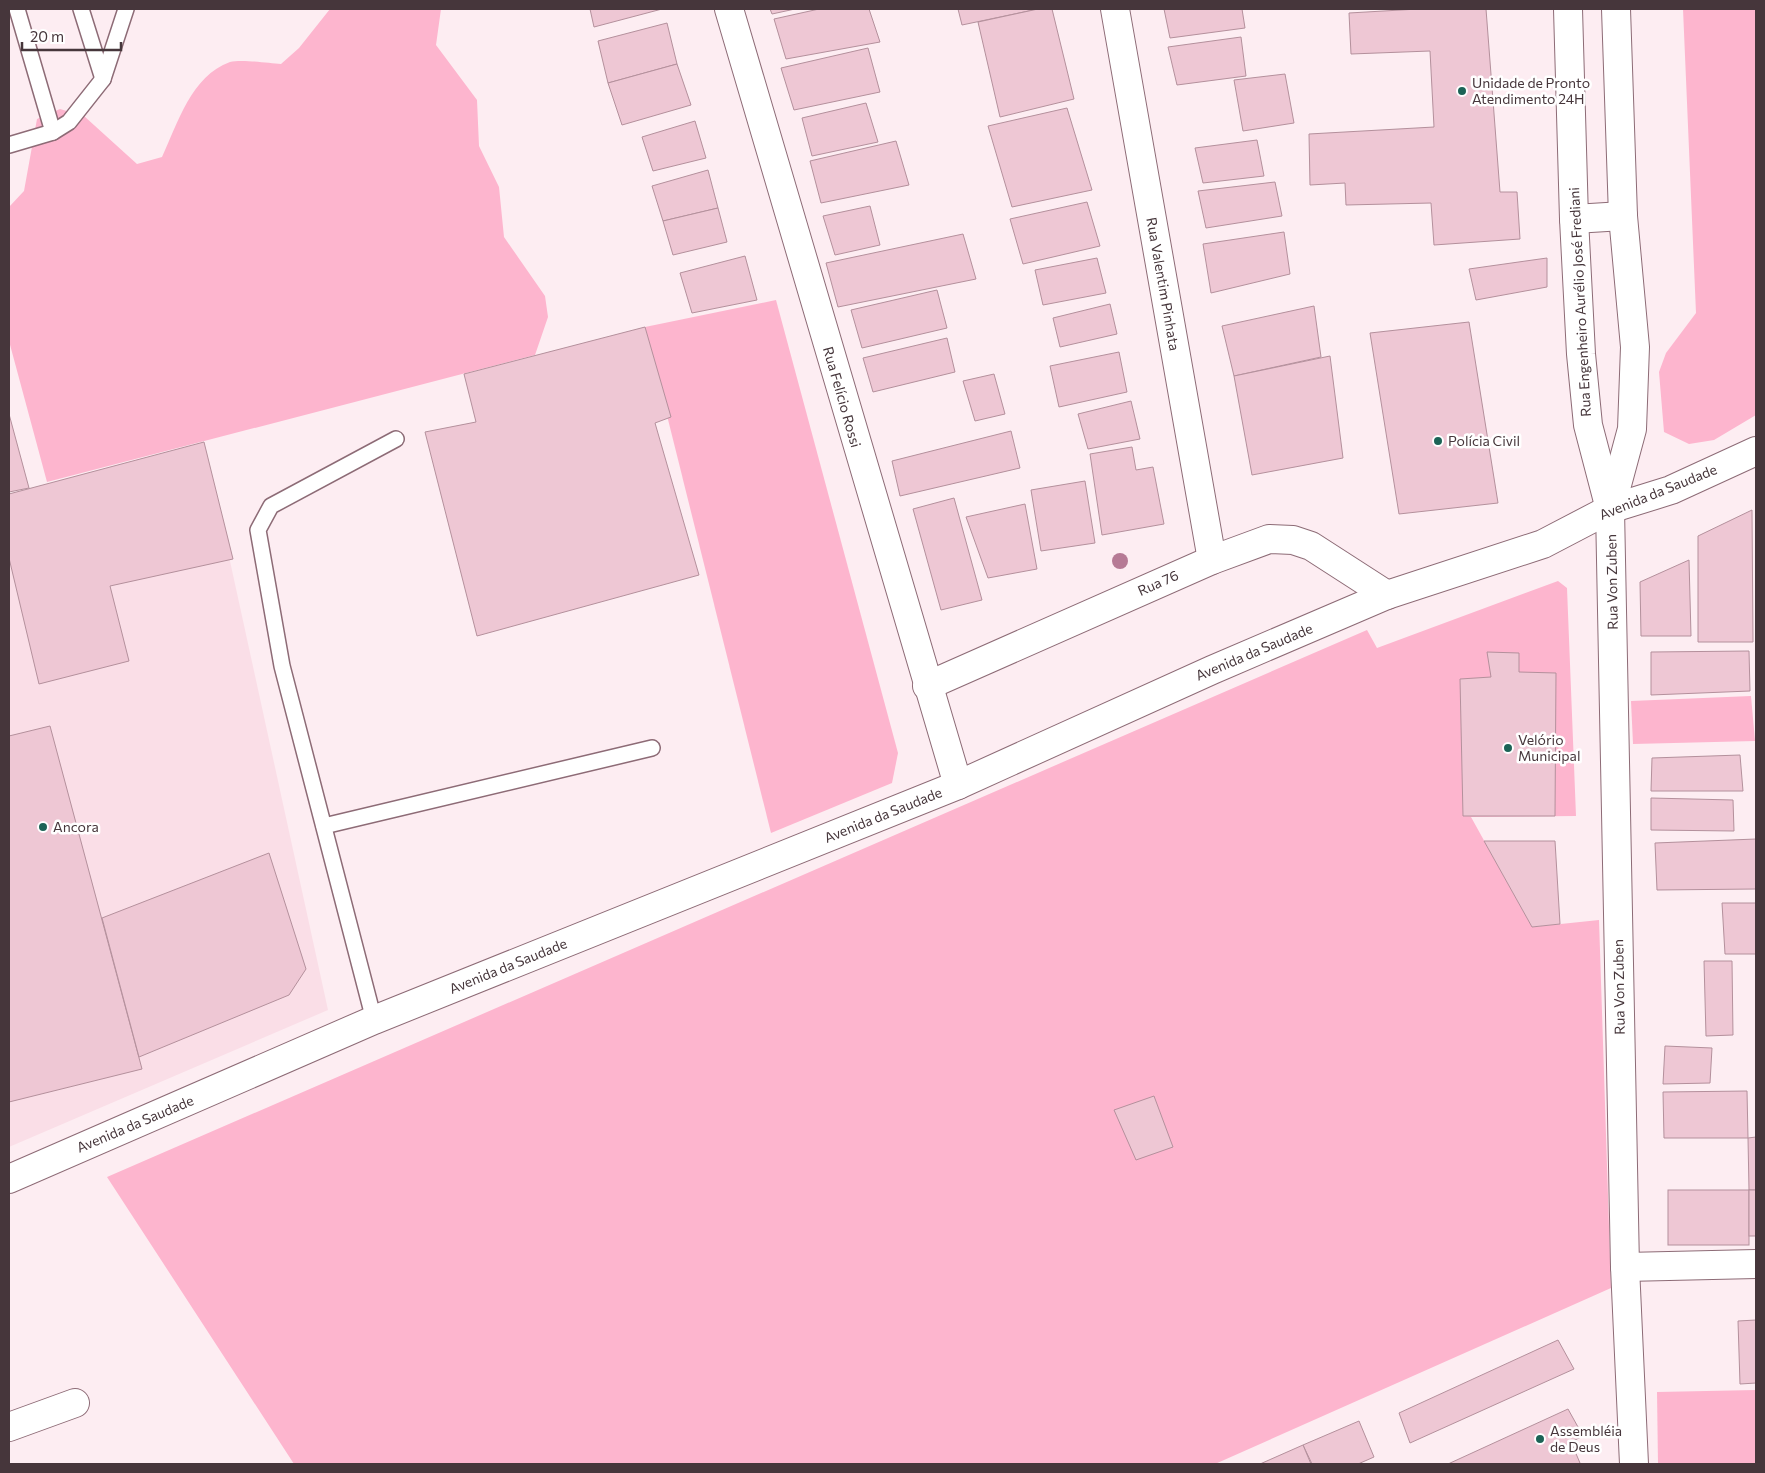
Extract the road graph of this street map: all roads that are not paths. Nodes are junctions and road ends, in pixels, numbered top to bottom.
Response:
1 (17, 9) edge
2 (82, 9) edge
3 (126, 9) edge
4 (729, 9) edge
5 (1115, 9) edge
6 (1568, 9) edge
7 (1616, 9) edge
8 (102, 79) junction
9 (53, 132) junction
10 (9, 145) edge
11 (1623, 216) junction
12 (1574, 219) junction
13 (396, 439) dead end
14 (1756, 451) edge
15 (1610, 509) junction
16 (1212, 560) junction
17 (1386, 595) junction
18 (926, 686) junction
19 (652, 748) dead end
20 (958, 785) junction
21 (324, 826) junction
22 (374, 1020) junction
23 (9, 1178) edge
24 (1756, 1264) edge
25 (1625, 1267) junction
26 (75, 1403) dead end
27 (9, 1427) edge
28 (1634, 1464) edge

1 - 9 lane
2 - 8 lane
3 - 8 lane
4 - 18 street, Rua Felício Rossi
5 - 16 street, Rua Valentim Pinhata
6 - 12 street, Rua Engenheiro Aurélio José Frediani
7 - 11 street
8 - 9 lane
9 - 10 lane
11 - 12 street
11 - 15 street
12 - 15 street, Rua Engenheiro Aurélio José Frediani
13 - 21 lane
14 - 15 street, Avenida da Saudade
15 - 17 street, Avenida da Saudade
15 - 25 street, Rua Von Zuben
16 - 17 street, Rua 76
16 - 18 street, Rua 76
17 - 20 street, Avenida da Saudade
18 - 20 street, Rua Felício Rossi
19 - 21 lane
20 - 22 street, Avenida da Saudade
21 - 22 lane
22 - 23 street, Avenida da Saudade
24 - 25 street
25 - 28 street, Rua Von Zuben
26 - 27 street

